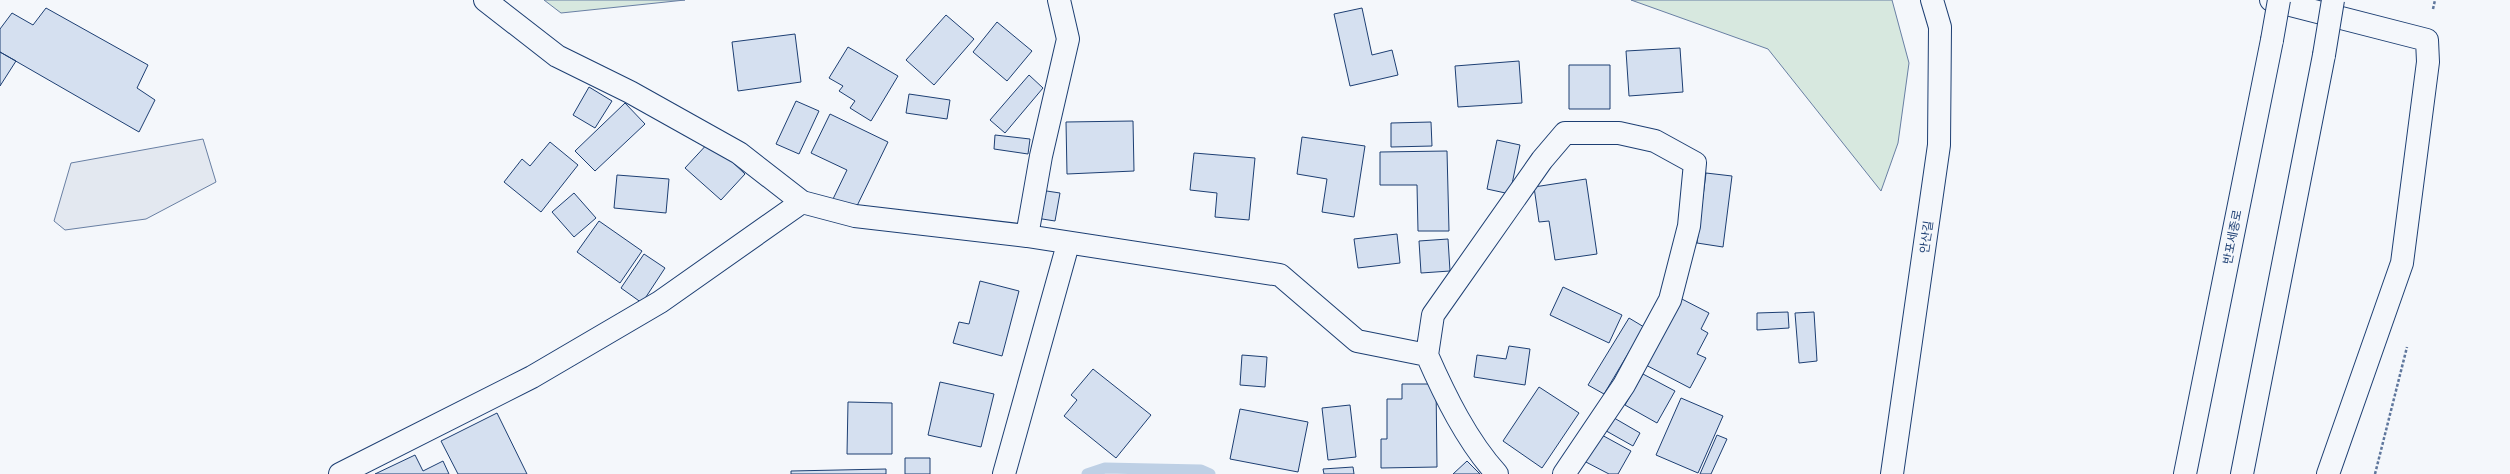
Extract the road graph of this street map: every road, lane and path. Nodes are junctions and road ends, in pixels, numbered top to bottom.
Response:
1 (486, 0) edge
2 (1060, 0) edge
3 (1932, 0) edge
4 (2271, 0) edge
5 (2279, 0) edge
6 (2333, 0) edge
7 (802, 202) junction
8 (1027, 236) junction
9 (1068, 244) junction
10 (1427, 355) junction
11 (340, 474) edge
12 (1004, 474) edge
13 (1497, 474) edge
14 (1564, 474) edge
15 (1892, 474) edge
16 (2185, 474) edge
17 (2242, 474) edge
18 (2328, 474) edge

1 - 7 main road
2 - 8 main road
3 - 15 main road, 안산길
4 - 18 main road
5 - 16 main road, 반포세종로, bridge
6 - 17 main road, bridge
7 - 8 main road
7 - 11 main road
8 - 9 main road
9 - 10 main road
9 - 12 main road
10 - 13 main road
10 - 14 main road

